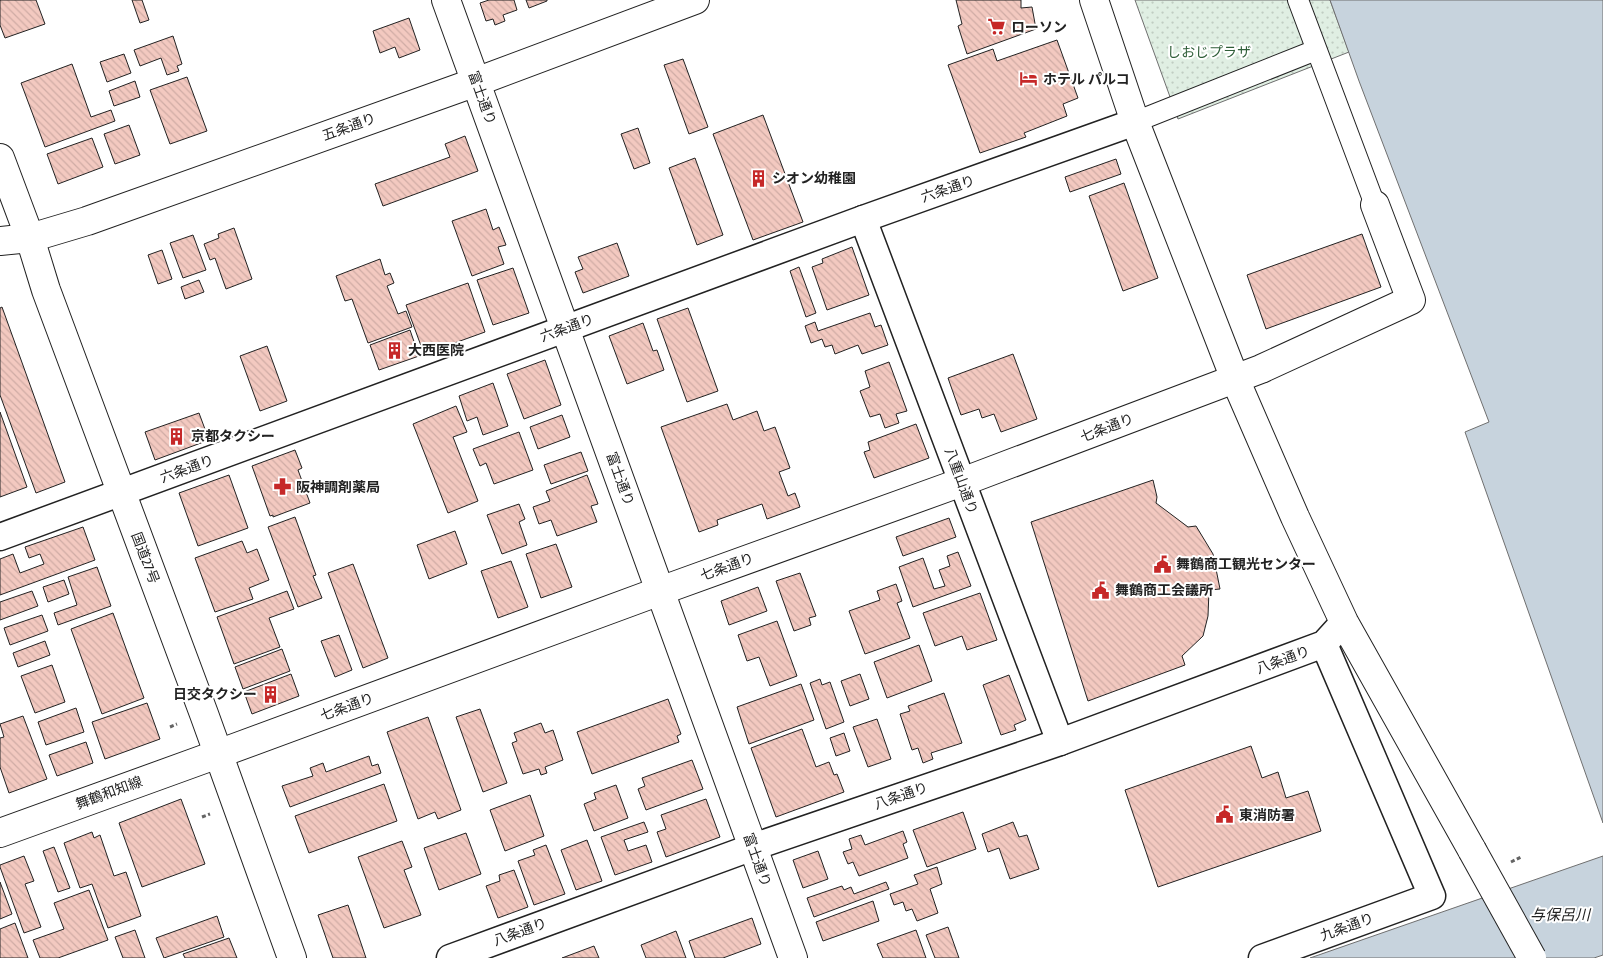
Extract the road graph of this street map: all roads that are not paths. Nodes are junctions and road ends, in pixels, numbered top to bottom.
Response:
1 (446, 0) edge
2 (694, 0) edge
3 (1094, 0) edge
4 (1298, 0) edge
5 (1316, 50) junction
6 (476, 82) junction
7 (1135, 122) junction
8 (0, 158) edge
9 (1375, 205) joint
10 (863, 219) junction
11 (30, 238) junction
12 (0, 241) edge
13 (565, 329) junction
14 (1235, 379) junction
15 (962, 482) junction
16 (121, 493) junction
17 (0, 537) edge
18 (660, 591) junction
19 (1344, 622) junction
20 (1324, 644) junction
21 (1060, 742) junction
22 (218, 754) junction
23 (0, 833) edge
24 (753, 847) junction
25 (292, 958) edge
26 (450, 958) edge
27 (793, 958) edge
28 (1262, 958) edge
29 (1532, 958) edge

1 - 6 main road, 富士通り
2 - 6 main road, 五条通り
3 - 7 main road
4 - 5 street
5 - 7 street
5 - 9 street
6 - 11 main road, 五条通り
6 - 13 main road, 富士通り
7 - 10 street, 六条通り
7 - 14 main road
8 - 11 main road, 国道27号
9 - 14 main road, 七条通り
10 - 13 street, 六条通り
10 - 15 street, 八重山通り
11 - 12 main road, 五条通り
11 - 16 main road, 国道27号
13 - 16 street, 六条通り
13 - 18 main road, 富士通り
14 - 15 main road, 七条通り
14 - 19 main road
15 - 18 main road, 七条通り
15 - 21 street, 八重山通り
16 - 17 street, 六条通り
16 - 22 main road, 国道27号
18 - 22 main road, 七条通り
18 - 24 main road, 富士通り
19 - 20 street, 八条通り
19 - 29 main road, bridge
20 - 21 street, 八条通り
20 - 28 street, 九条通り
21 - 24 street, 八条通り
22 - 23 main road, 舞鶴和知線
22 - 25 main road, 国道27号
24 - 26 street, 八条通り
24 - 27 main road, 富士通り

